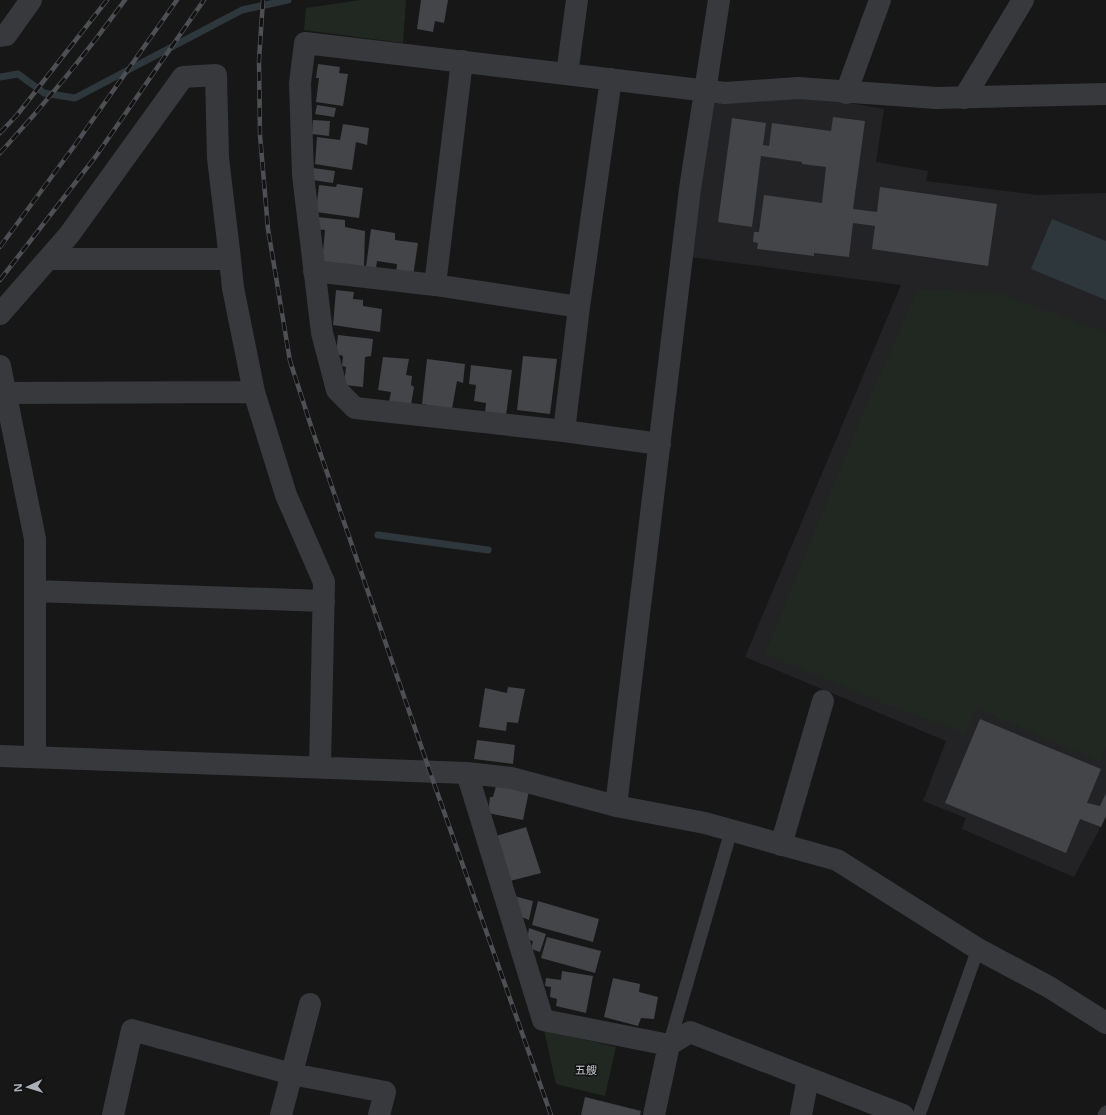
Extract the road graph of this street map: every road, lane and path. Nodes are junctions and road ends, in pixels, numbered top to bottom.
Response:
1 (30, 0) edge
2 (577, 0) edge
3 (719, 0) edge
4 (880, 0) edge
5 (1023, 0) edge
6 (0, 36) edge
7 (462, 62) junction
8 (568, 74) junction
9 (611, 79) junction
10 (704, 91) junction
11 (846, 93) junction
12 (1106, 94) edge
13 (964, 98) junction
14 (48, 259) junction
15 (230, 259) junction
16 (314, 271) junction
17 (435, 285) junction
18 (579, 307) junction
19 (0, 314) edge
20 (0, 366) edge
21 (254, 392) junction
22 (5, 393) junction
23 (564, 431) junction
24 (660, 444) junction
25 (35, 590) junction
26 (324, 601) junction
27 (823, 701) dead end
28 (0, 756) edge
29 (35, 757) junction
30 (320, 767) junction
31 (467, 773) junction
32 (616, 806) junction
33 (731, 831) junction
34 (782, 845) junction
35 (978, 949) junction
36 (310, 1004) dead end
37 (1106, 1023) edge
38 (669, 1045) junction
39 (292, 1074) junction
40 (808, 1078) junction
41 (1106, 1112) edge
42 (113, 1115) edge
43 (281, 1115) edge
44 (379, 1115) edge
45 (654, 1115) edge
46 (801, 1115) edge
47 (903, 1115) edge
48 (919, 1115) edge
49 (1104, 1115) edge

1 - 6 street
2 - 8 street
3 - 10 street
4 - 11 street
5 - 13 street
7 - 8 street
7 - 16 street
7 - 17 street
8 - 9 street
9 - 10 street
9 - 18 street
10 - 11 street
10 - 24 street
11 - 13 street
12 - 13 street
14 - 15 street
14 - 15 street
14 - 19 street
15 - 21 street
16 - 17 street
16 - 23 street
17 - 18 street
18 - 23 street
20 - 22 street
21 - 22 street
21 - 26 street
22 - 25 street
23 - 24 street
24 - 32 street
25 - 26 street
25 - 29 street
26 - 30 street
27 - 34 street
28 - 29 street
29 - 30 street
30 - 31 street
31 - 32 street
31 - 38 street
32 - 33 street
33 - 34 street
33 - 38 lane
34 - 35 street
35 - 37 street
35 - 48 lane
36 - 39 street
38 - 40 street
38 - 45 street
39 - 42 street
39 - 43 street
39 - 44 street
40 - 46 street
40 - 47 street
41 - 49 lane

